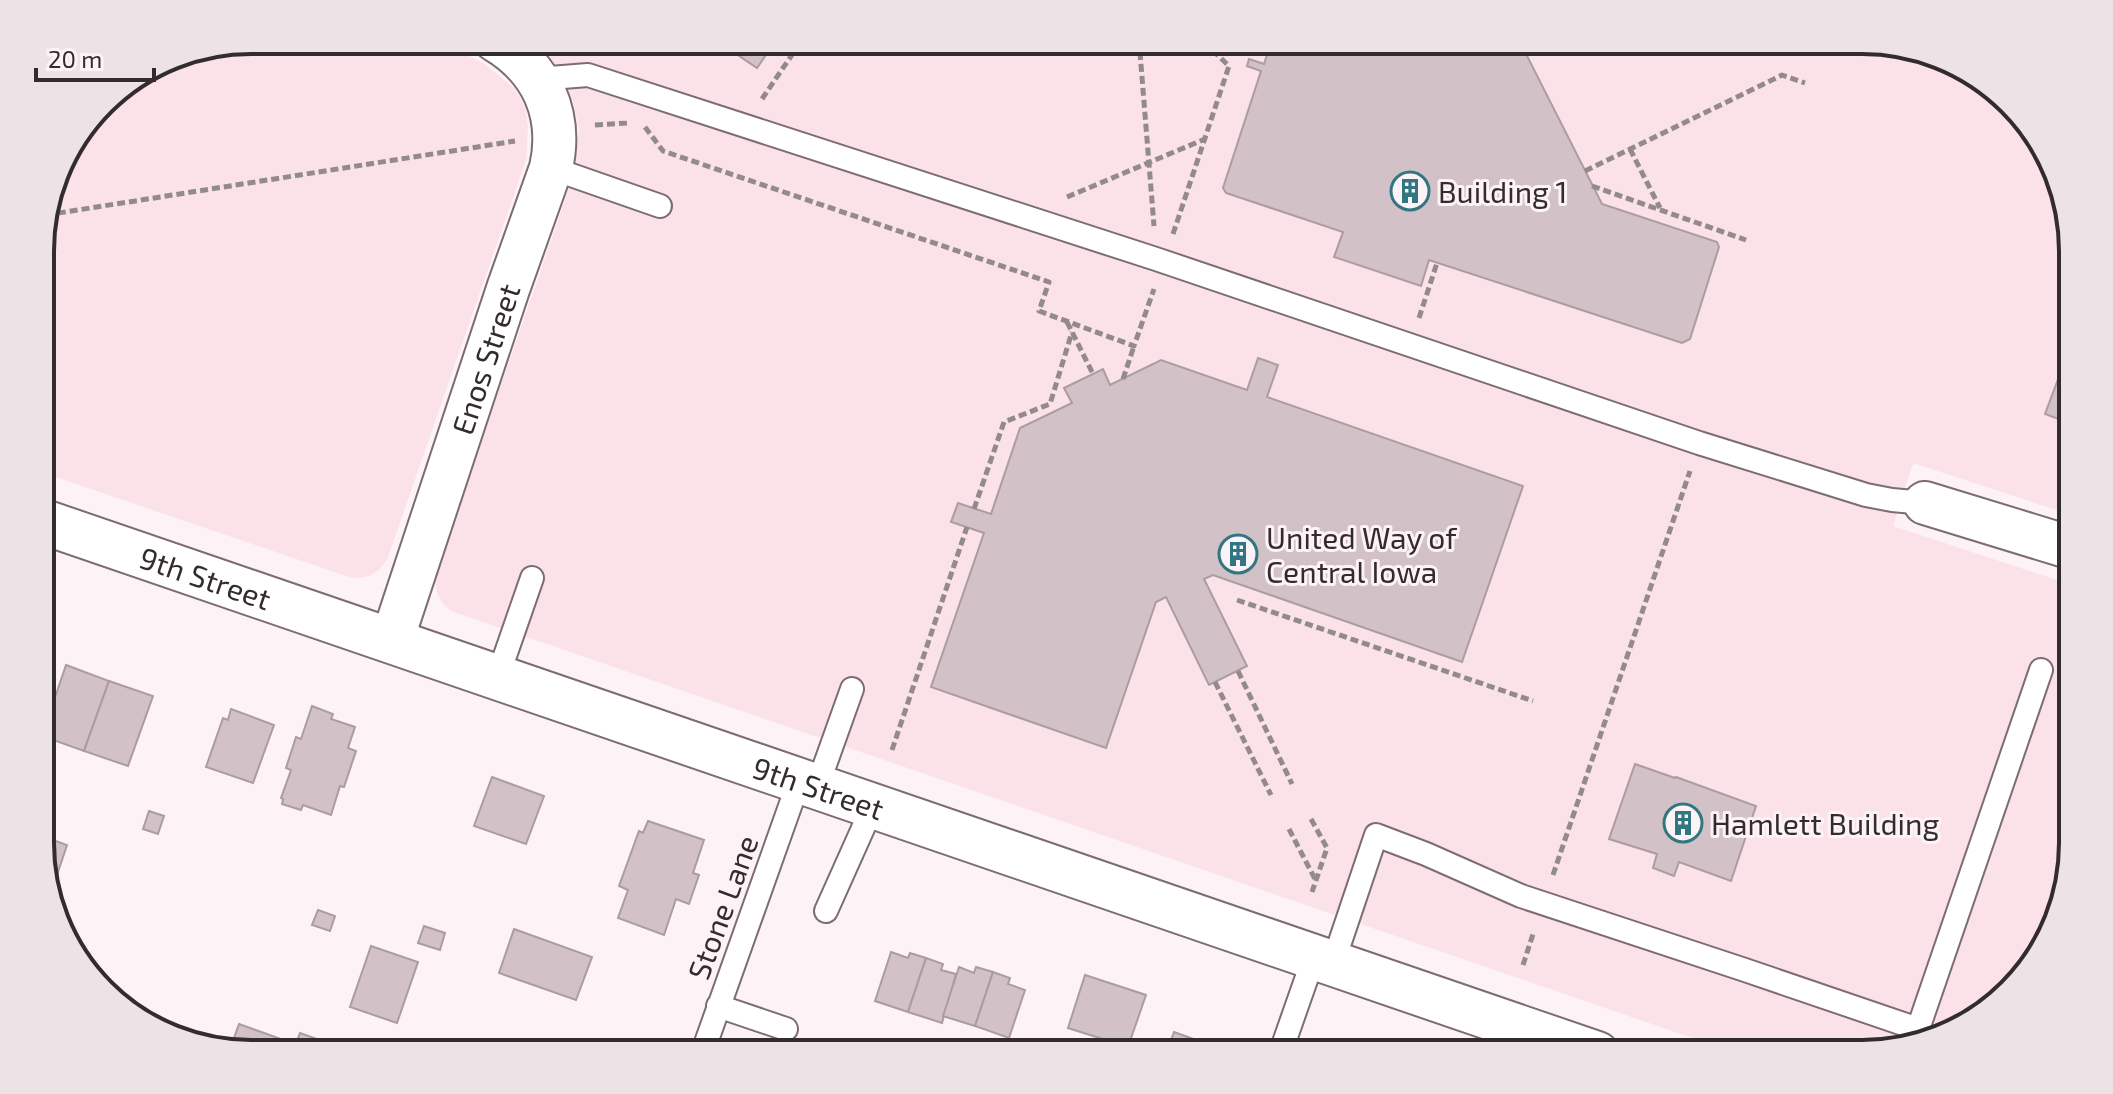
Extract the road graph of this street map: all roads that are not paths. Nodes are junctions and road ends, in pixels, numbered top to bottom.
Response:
1 (515, 54) edge
2 (537, 79) junction
3 (539, 153) junction
4 (660, 206) dead end
5 (1925, 503) joint
6 (54, 525) edge
7 (2059, 544) edge
8 (532, 578) dead end
9 (392, 640) junction
10 (2041, 670) dead end
11 (498, 676) junction
12 (852, 689) dead end
13 (808, 784) junction
14 (873, 806) junction
15 (826, 911) dead end
16 (1324, 960) junction
17 (718, 1006) junction
18 (786, 1029) dead end
19 (1917, 1032) edge
20 (1911, 1033) edge
21 (707, 1040) edge
22 (1287, 1040) edge
23 (1531, 1040) edge

1 - 2 street
2 - 3 street, Enos Street
2 - 5 lane
3 - 4 lane
3 - 9 street, Enos Street
5 - 7 street
6 - 9 street, 9th Street
8 - 11 lane
9 - 11 street, 9th Street
10 - 19 lane
11 - 13 street, 9th Street
12 - 13 lane, Stone Lane
13 - 14 street, 9th Street
13 - 17 lane, Stone Lane
14 - 15 lane
14 - 16 street, 9th Street
16 - 20 lane
16 - 22 lane
16 - 23 street, 9th Street
17 - 18 lane
17 - 21 lane, Stone Lane

